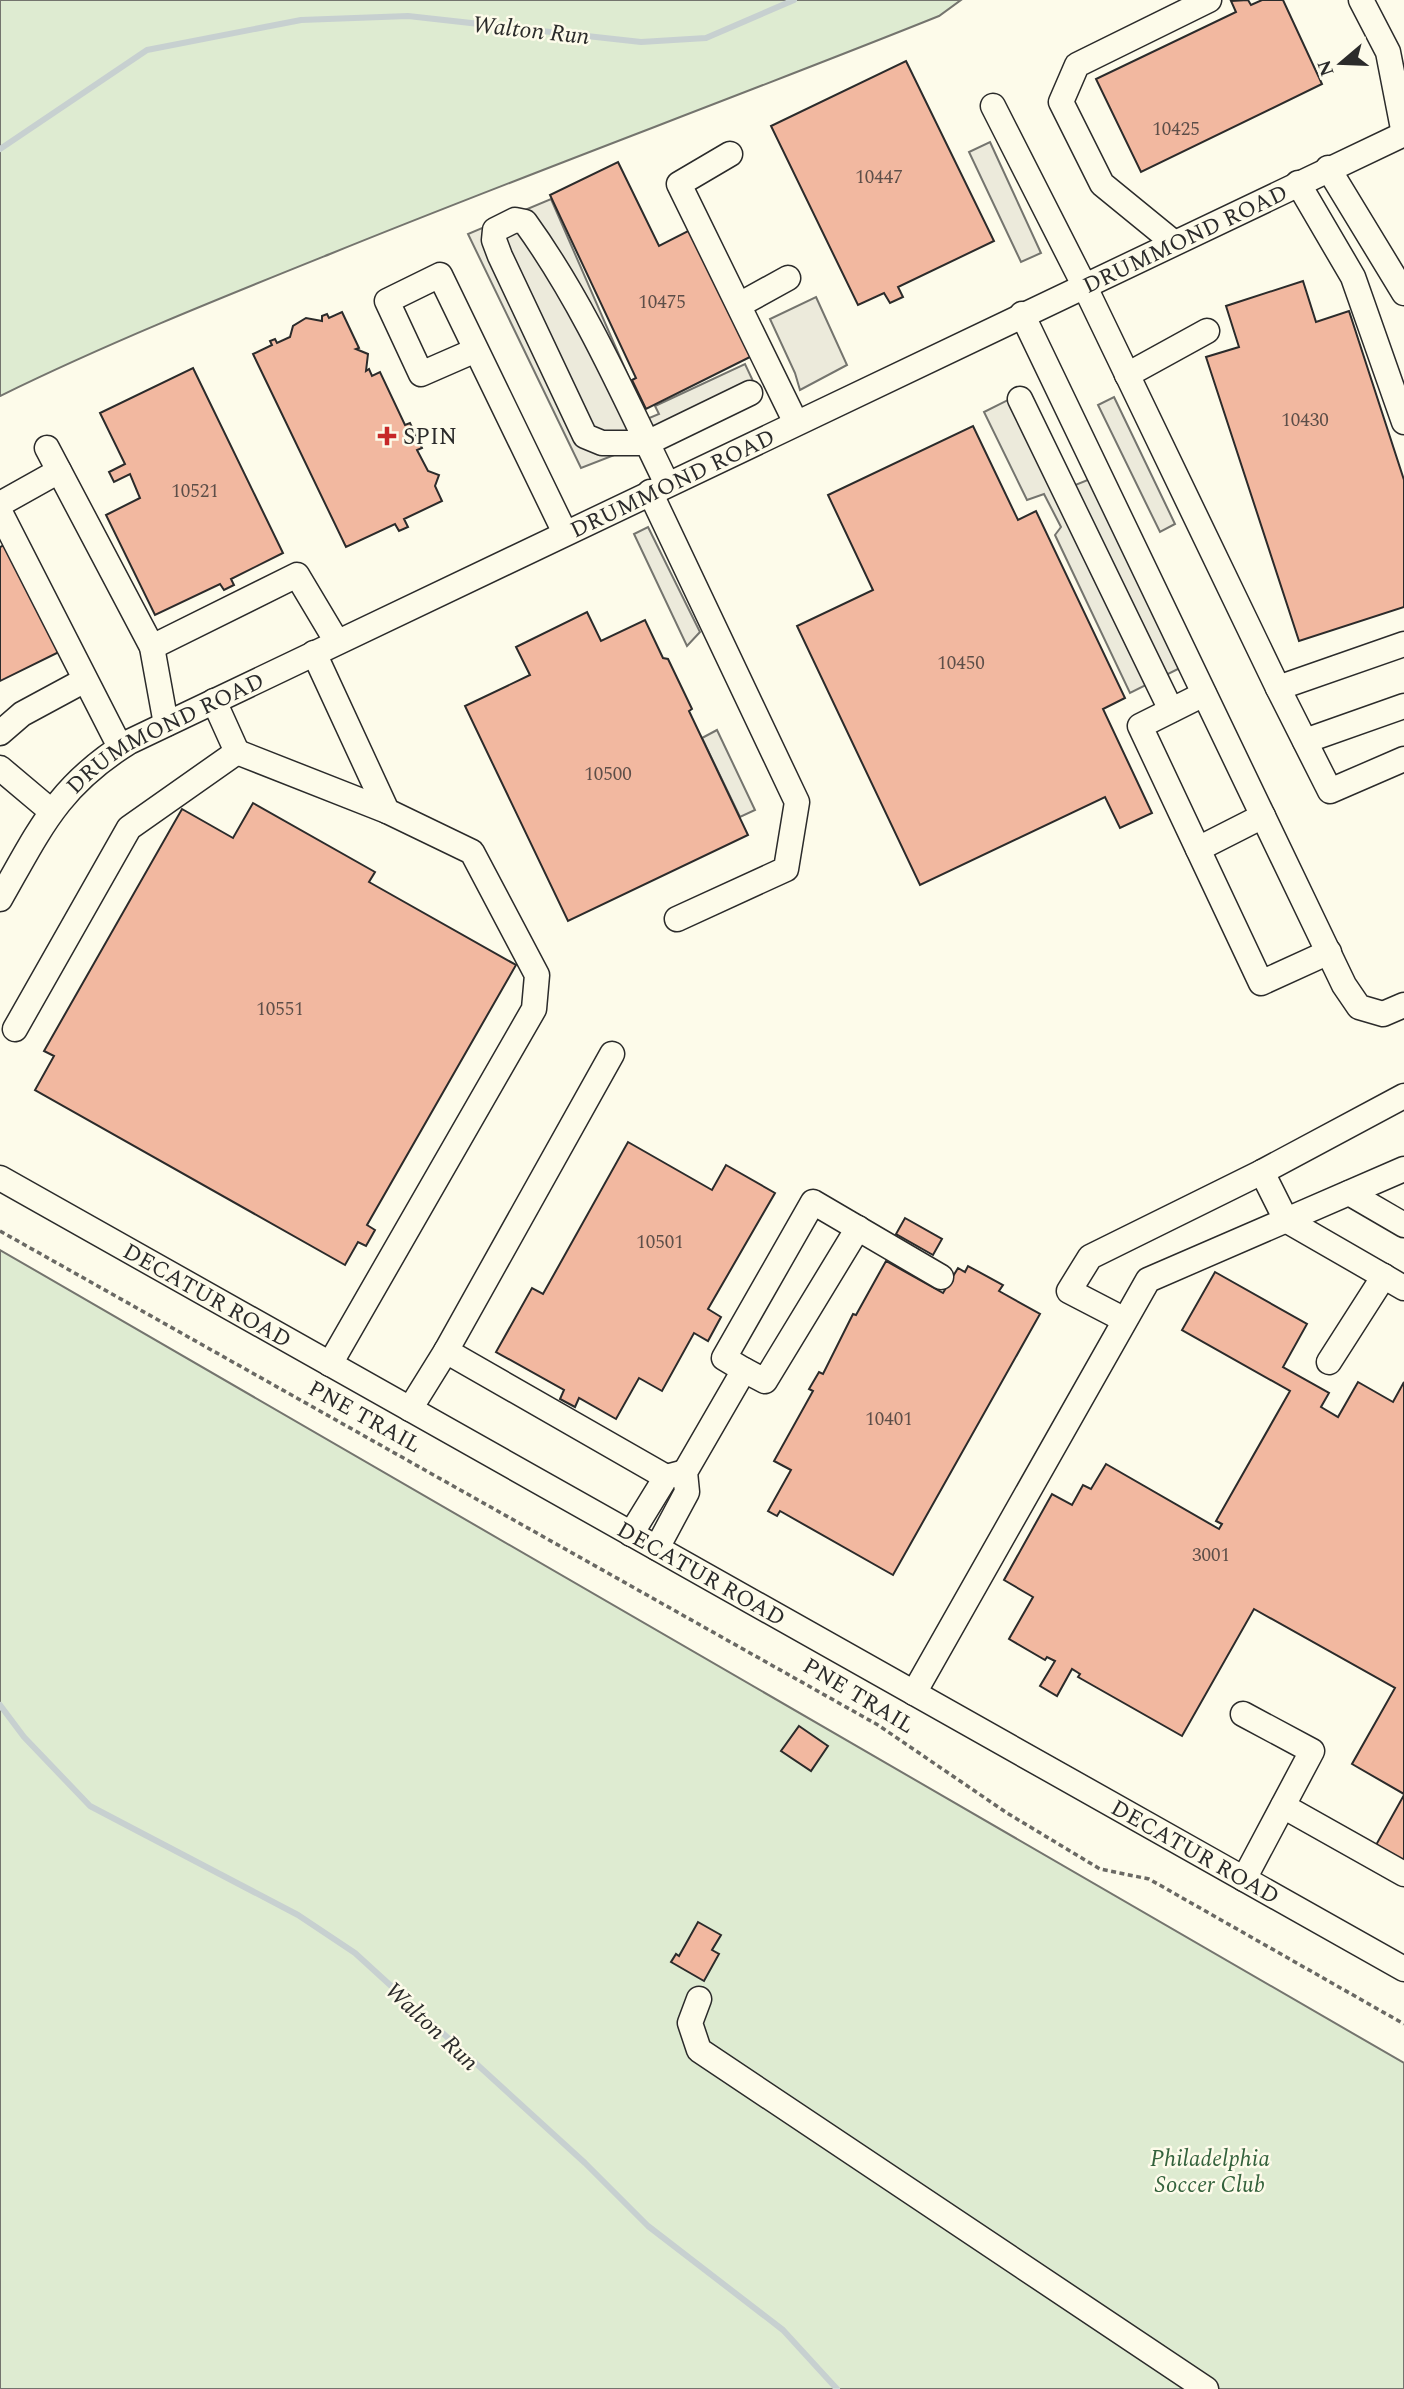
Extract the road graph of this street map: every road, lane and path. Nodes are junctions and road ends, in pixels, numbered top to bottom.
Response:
1 (1209, 0) edge
2 (1361, 0) edge
3 (1396, 51) edge
4 (993, 106) dead end
5 (1404, 134) edge
6 (730, 154) dead end
7 (1328, 168) junction
8 (1298, 183) junction
9 (1172, 242) junction
10 (788, 278) dead end
11 (1084, 285) junction
12 (1404, 293) edge
13 (738, 305) junction
14 (1022, 314) junction
15 (1207, 331) dead end
16 (476, 350) dead end
17 (1127, 375) junction
18 (750, 393) dead end
19 (1020, 399) dead end
20 (1404, 422) edge
21 (796, 423) junction
22 (647, 443) junction
23 (47, 449) dead end
24 (58, 471) junction
25 (1105, 487) junction
26 (659, 488) junction
27 (1070, 503) junction
28 (0, 504) edge
29 (0, 512) edge
30 (565, 533) junction
31 (337, 642) junction
32 (1404, 644) edge
33 (152, 647) junction
34 (314, 653) junction
35 (85, 680) junction
36 (1278, 688) junction
37 (1205, 694) junction
38 (214, 701) junction
39 (1404, 706) edge
40 (1171, 710) junction
41 (166, 724) junction
42 (0, 733) edge
43 (1305, 741) junction
44 (120, 747) junction
45 (237, 752) junction
46 (1404, 758) edge
47 (0, 768) edge
48 (51, 811) junction
49 (387, 811) junction
50 (1263, 816) junction
51 (1198, 849) junction
52 (0, 899) edge
53 (677, 919) dead end
54 (1329, 952) junction
55 (1404, 1005) edge
56 (15, 1028) dead end
57 (612, 1054) dead end
58 (1404, 1096) edge
59 (1404, 1169) edge
60 (1262, 1172) junction
61 (0, 1178) edge
62 (1349, 1193) junction
63 (1286, 1220) junction
64 (1404, 1225) edge
65 (858, 1228) junction
66 (0, 1231) edge
67 (941, 1277) dead end
68 (1394, 1282) edge
69 (1123, 1319) junction
70 (446, 1351) junction
71 (1329, 1362) dead end
72 (330, 1364) junction
73 (744, 1370) junction
74 (410, 1409) junction
75 (675, 1474) junction
76 (631, 1534) junction
77 (657, 1548) junction
78 (915, 1693) junction
79 (1243, 1714) dead end
80 (1283, 1806) junction
81 (1404, 1874) edge
82 (1244, 1879) junction
83 (1404, 1969) edge
84 (699, 1999) dead end
85 (1404, 2024) edge
86 (1206, 2389) edge

1 - 9 street
2 - 3 street
3 - 5 street
4 - 11 street
5 - 7 street, DRUMMOND ROAD
6 - 13 street
7 - 8 street, DRUMMOND ROAD
7 - 12 street
8 - 9 street, DRUMMOND ROAD
8 - 20 street
9 - 11 street, DRUMMOND ROAD
10 - 13 street
11 - 14 street, DRUMMOND ROAD
11 - 17 street
13 - 21 street
14 - 21 street, DRUMMOND ROAD
14 - 25 street
15 - 17 street
16 - 30 street
17 - 36 street
18 - 22 street
19 - 27 street
21 - 26 street, DRUMMOND ROAD
22 - 22 street
22 - 26 street
23 - 24 street
24 - 28 street
24 - 33 street
25 - 27 street
25 - 37 street
26 - 30 street, DRUMMOND ROAD
26 - 53 street
27 - 40 street
29 - 35 street
30 - 31 street, DRUMMOND ROAD
31 - 33 street
31 - 34 street, DRUMMOND ROAD
32 - 36 street
33 - 41 street
34 - 38 street, DRUMMOND ROAD
34 - 49 street
35 - 42 street
35 - 44 street
36 - 43 street
37 - 40 street
37 - 50 street
38 - 41 street, DRUMMOND ROAD
38 - 45 street
39 - 43 street
40 - 51 street
41 - 44 street, DRUMMOND ROAD
43 - 46 street
44 - 48 street, DRUMMOND ROAD
45 - 49 street
45 - 56 street
47 - 48 street
48 - 52 street, DRUMMOND ROAD
49 - 72 street
50 - 51 street
50 - 54 street
51 - 54 street
54 - 55 street
57 - 70 street
58 - 60 street
59 - 62 street
60 - 63 street
60 - 69 street
61 - 72 street, DECATUR ROAD
62 - 63 street
62 - 64 street
63 - 68 street
63 - 69 street
65 - 67 street
65 - 73 street
65 - 73 street
66 - 85 path, PNE TRAIL
68 - 71 street
69 - 78 street
70 - 74 street
70 - 75 street
72 - 74 street, DECATUR ROAD
73 - 75 street
74 - 76 street, DECATUR ROAD
75 - 76 street
75 - 77 street
76 - 77 street, DECATUR ROAD
77 - 78 street, DECATUR ROAD
78 - 82 street, DECATUR ROAD
79 - 80 street
80 - 81 street
80 - 82 street
82 - 83 street, DECATUR ROAD
84 - 86 street

